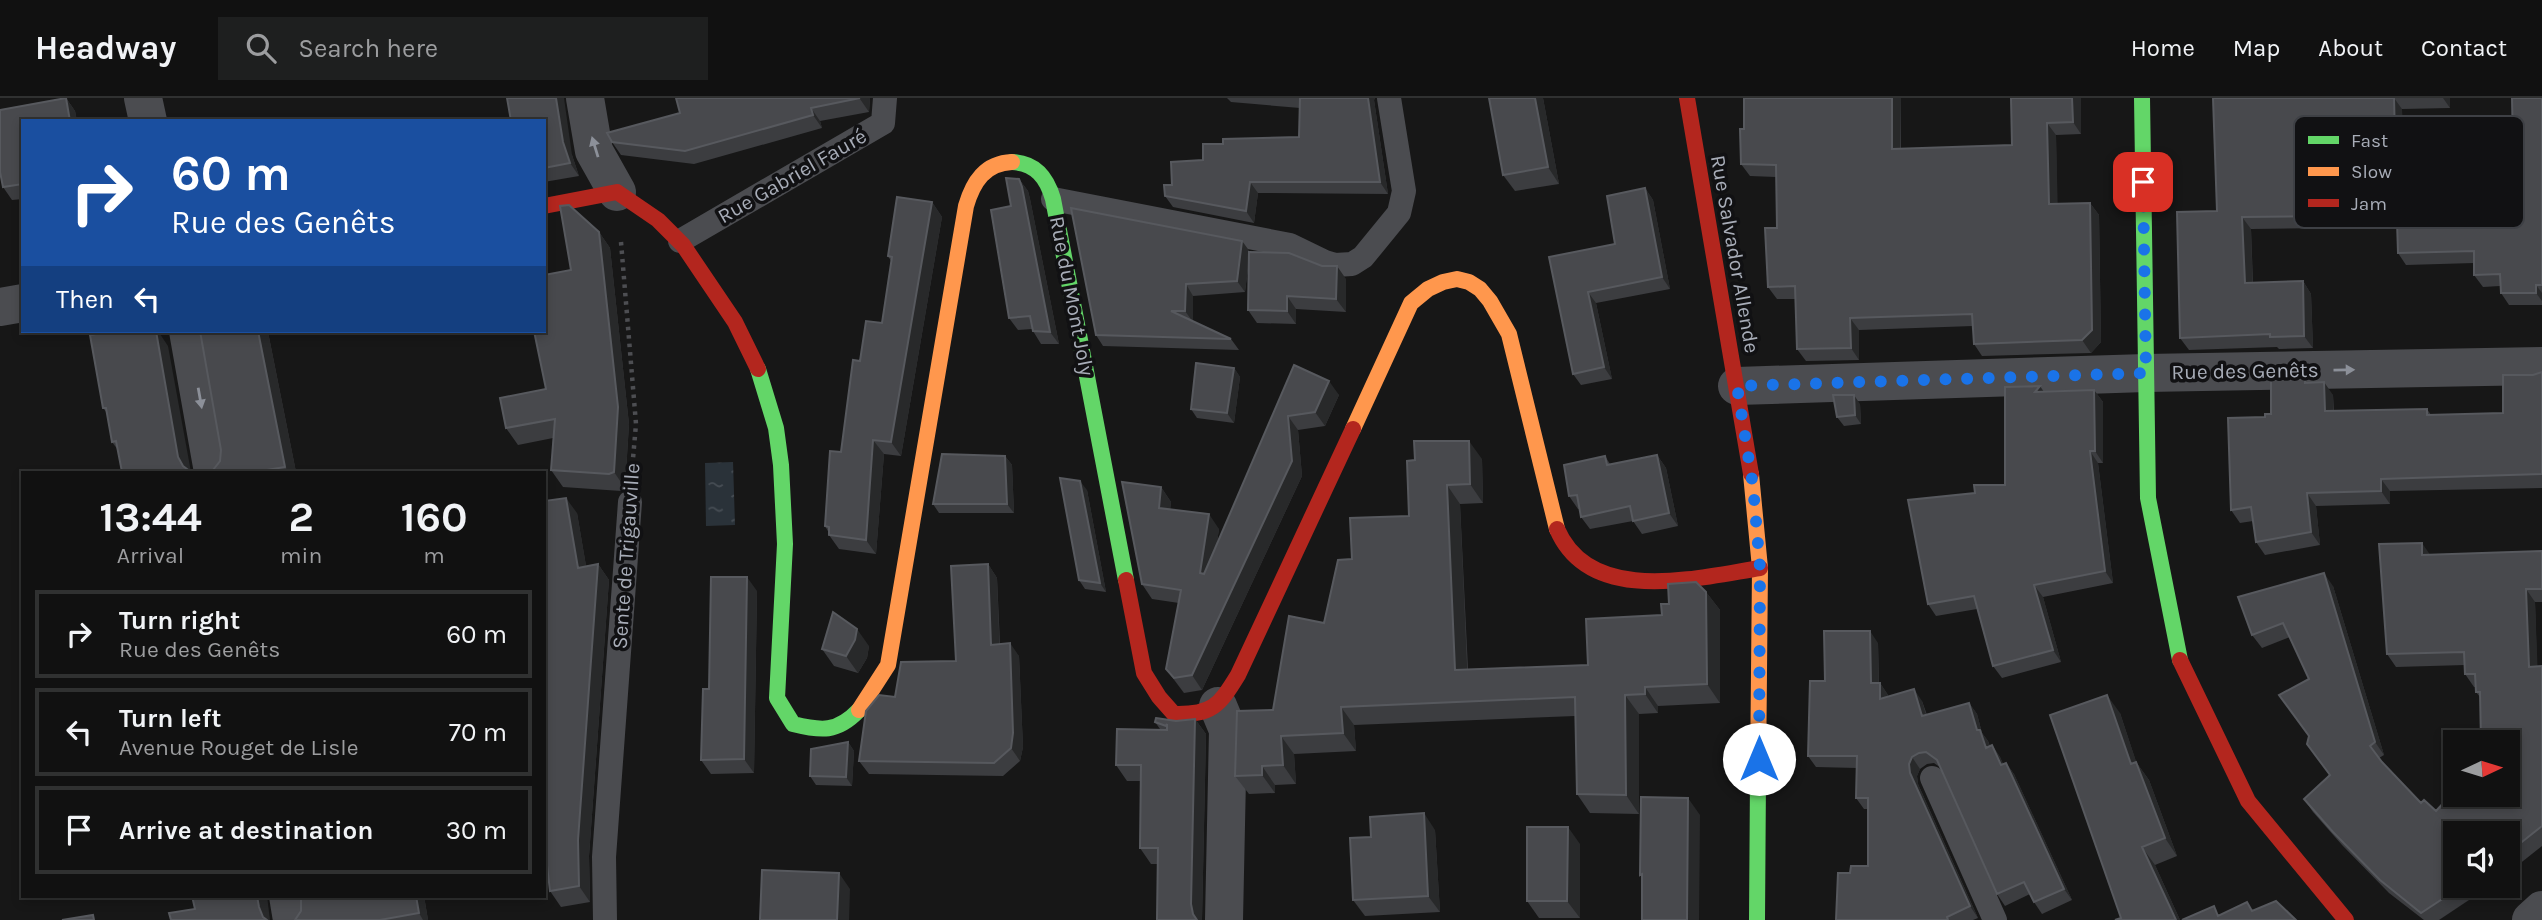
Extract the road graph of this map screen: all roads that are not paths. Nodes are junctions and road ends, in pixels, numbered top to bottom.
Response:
1 (143, 98) edge
2 (585, 98) edge
3 (885, 98) edge
4 (1389, 98) edge
5 (1687, 98) edge
6 (2142, 98) edge
7 (148, 119) edge
8 (617, 192) junction
9 (1053, 199) junction
10 (546, 206) edge
11 (680, 241) junction
12 (21, 303) edge
13 (0, 307) edge
14 (188, 333) edge
15 (2542, 366) edge
16 (2146, 373) junction
17 (1737, 386) junction
18 (213, 471) edge
19 (630, 502) road end
20 (1760, 568) junction
21 (1219, 706) junction
22 (1933, 778) dead end
23 (288, 898) edge
24 (2542, 910) edge
25 (292, 920) edge
26 (605, 920) edge
27 (1224, 920) edge
28 (1757, 920) edge
29 (1995, 920) edge
30 (2346, 920) edge
31 (2531, 920) edge

1 - 7 street
8 -> 2 street
3 - 11 lane, Rue Gabriel Fauré
4 - 9 lane
5 - 17 street, Rue Salvador Allende
6 - 16 street
8 - 10 street
8 - 11 street, Rue du Mont Joly
9 - 11 street, Rue du Mont Joly
9 - 21 street, Rue du Mont Joly
12 - 13 street
14 -> 18 street
16 -> 15 street, Rue des Genêts
16 - 17 street, Rue des Genêts
16 - 30 street
17 - 20 street, Rue Salvador Allende
19 - 26 lane, Sente de Trigauville
20 - 21 street
20 - 28 street, Rue Salvador Allende
21 - 27 street
22 - 29 lane
23 - 25 street
24 - 31 street

